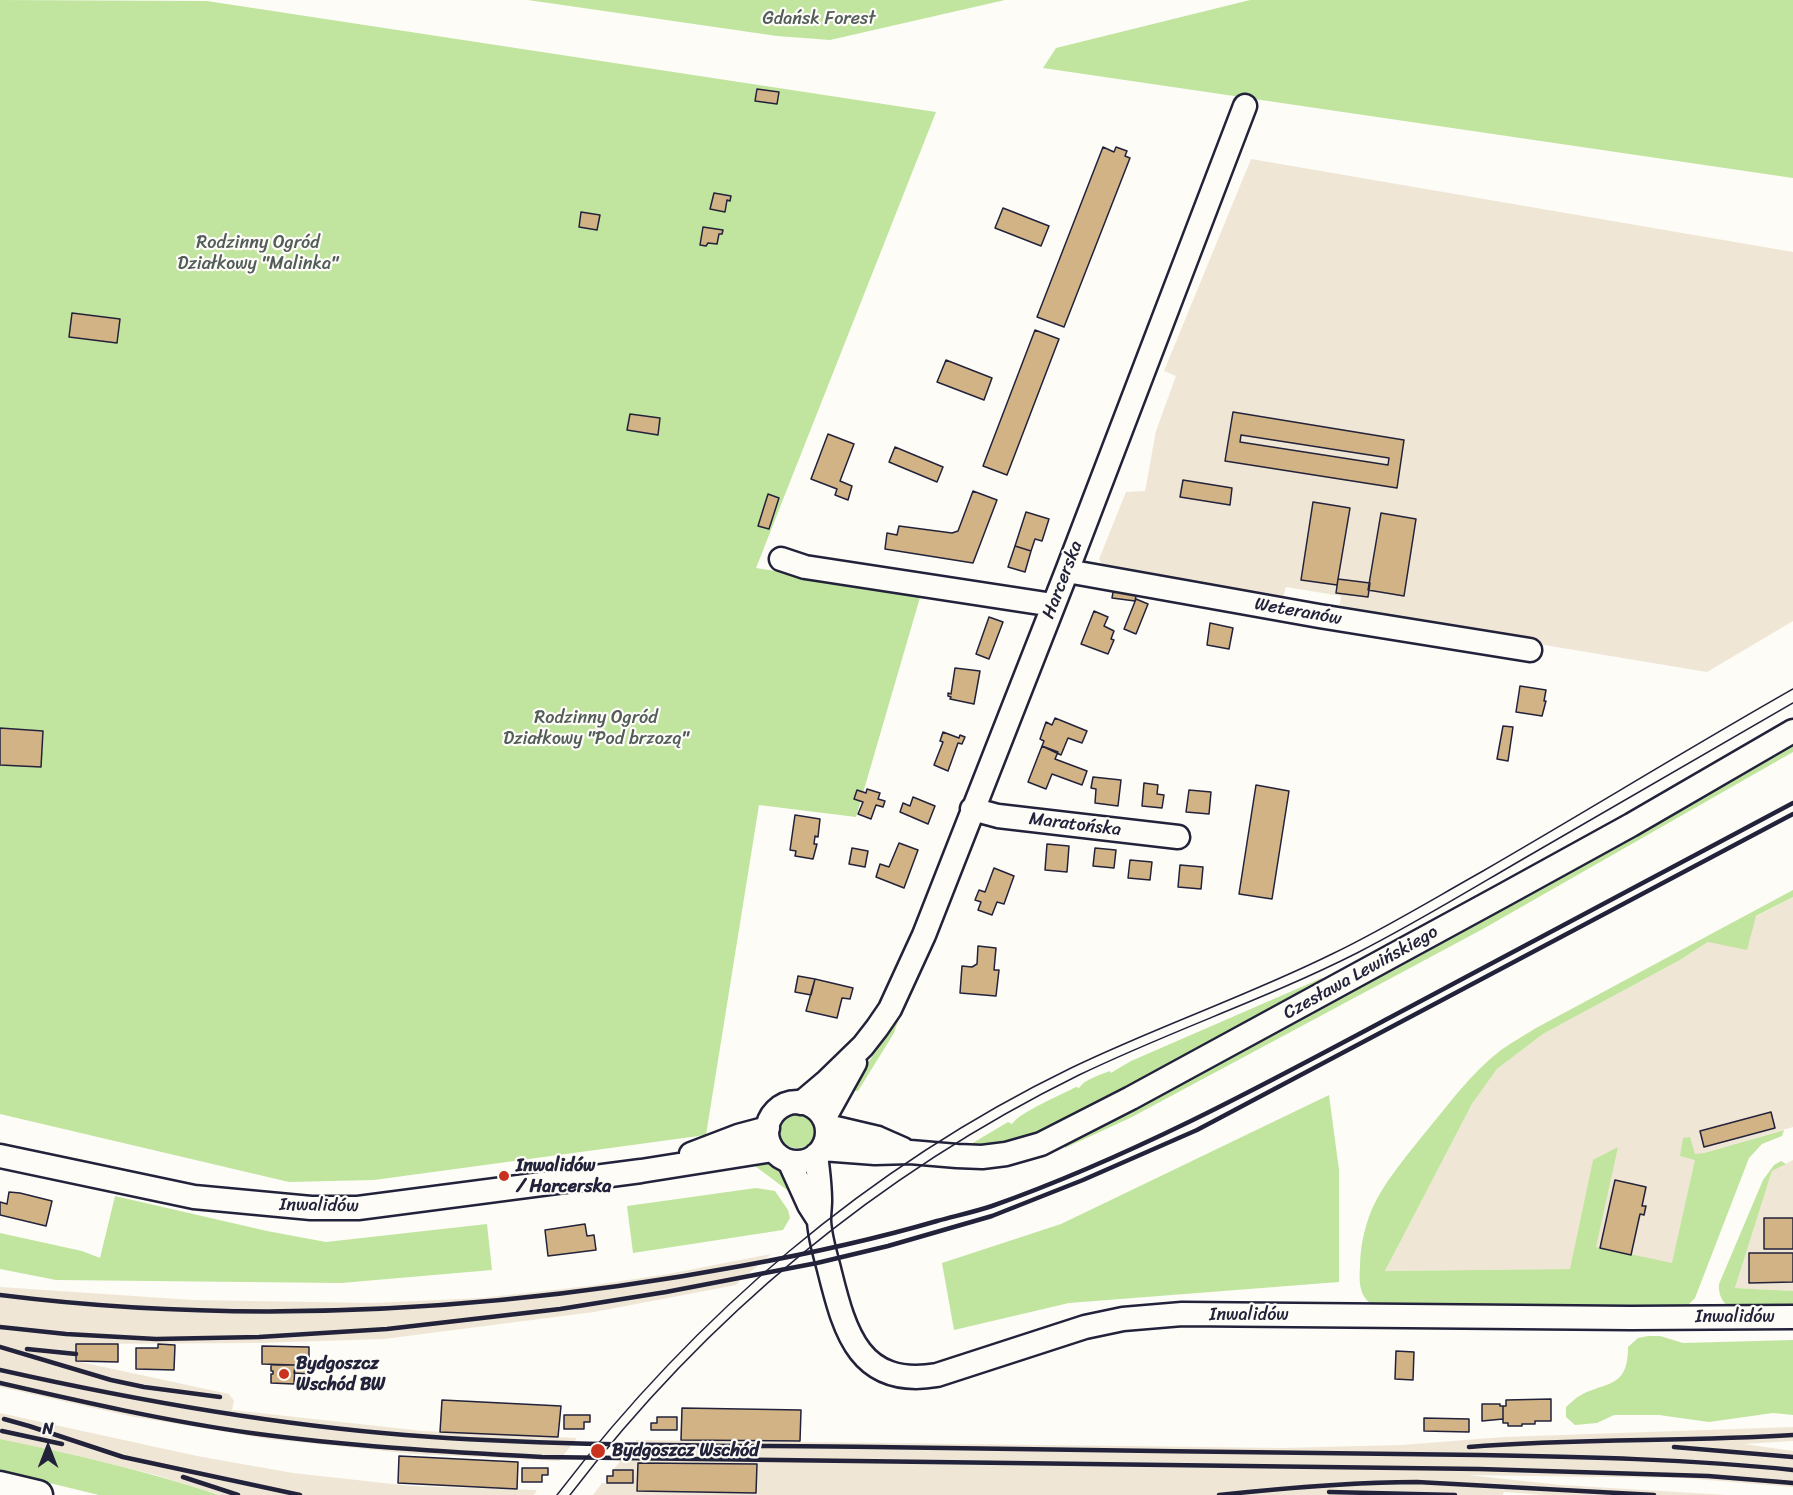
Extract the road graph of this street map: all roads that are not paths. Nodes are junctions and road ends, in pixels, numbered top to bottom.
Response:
1 (1245, 106) dead end
2 (781, 559) dead end
3 (1066, 571) junction
4 (1053, 604) junction
5 (1530, 650) dead end
6 (1793, 731) edge
7 (972, 809) junction
8 (1178, 837) dead end
9 (863, 1046) junction
10 (801, 1102) junction
11 (825, 1123) junction
12 (768, 1128) junction
13 (819, 1152) junction
14 (910, 1152) junction
15 (0, 1156) edge
16 (781, 1156) junction
17 (641, 1171) junction
18 (819, 1221) junction
19 (1793, 1317) edge
20 (0, 1486) edge
21 (38, 1495) edge

1 - 3 street, Harcerska
2 - 4 street
3 - 4 street, Harcerska
3 - 5 street, Weteranów
4 - 7 street, Harcerska
6 - 14 street, Czesława Lewińskiego
7 - 8 street, Maratońska
7 - 9 street, Harcerska
9 - 10 street, Harcerska
9 - 11 street, Harcerska
10 - 11 street
10 - 12 street
11 - 13 street
11 - 14 street, Czesława Lewińskiego
12 - 16 street
12 - 17 street, Inwalidów
13 - 14 street, Czesława Lewińskiego
13 - 16 street
13 - 18 street, Inwalidów
15 - 17 street, Inwalidów
16 - 17 street, Inwalidów
16 - 18 street, Inwalidów
18 - 19 street, Inwalidów
20 - 21 main road

